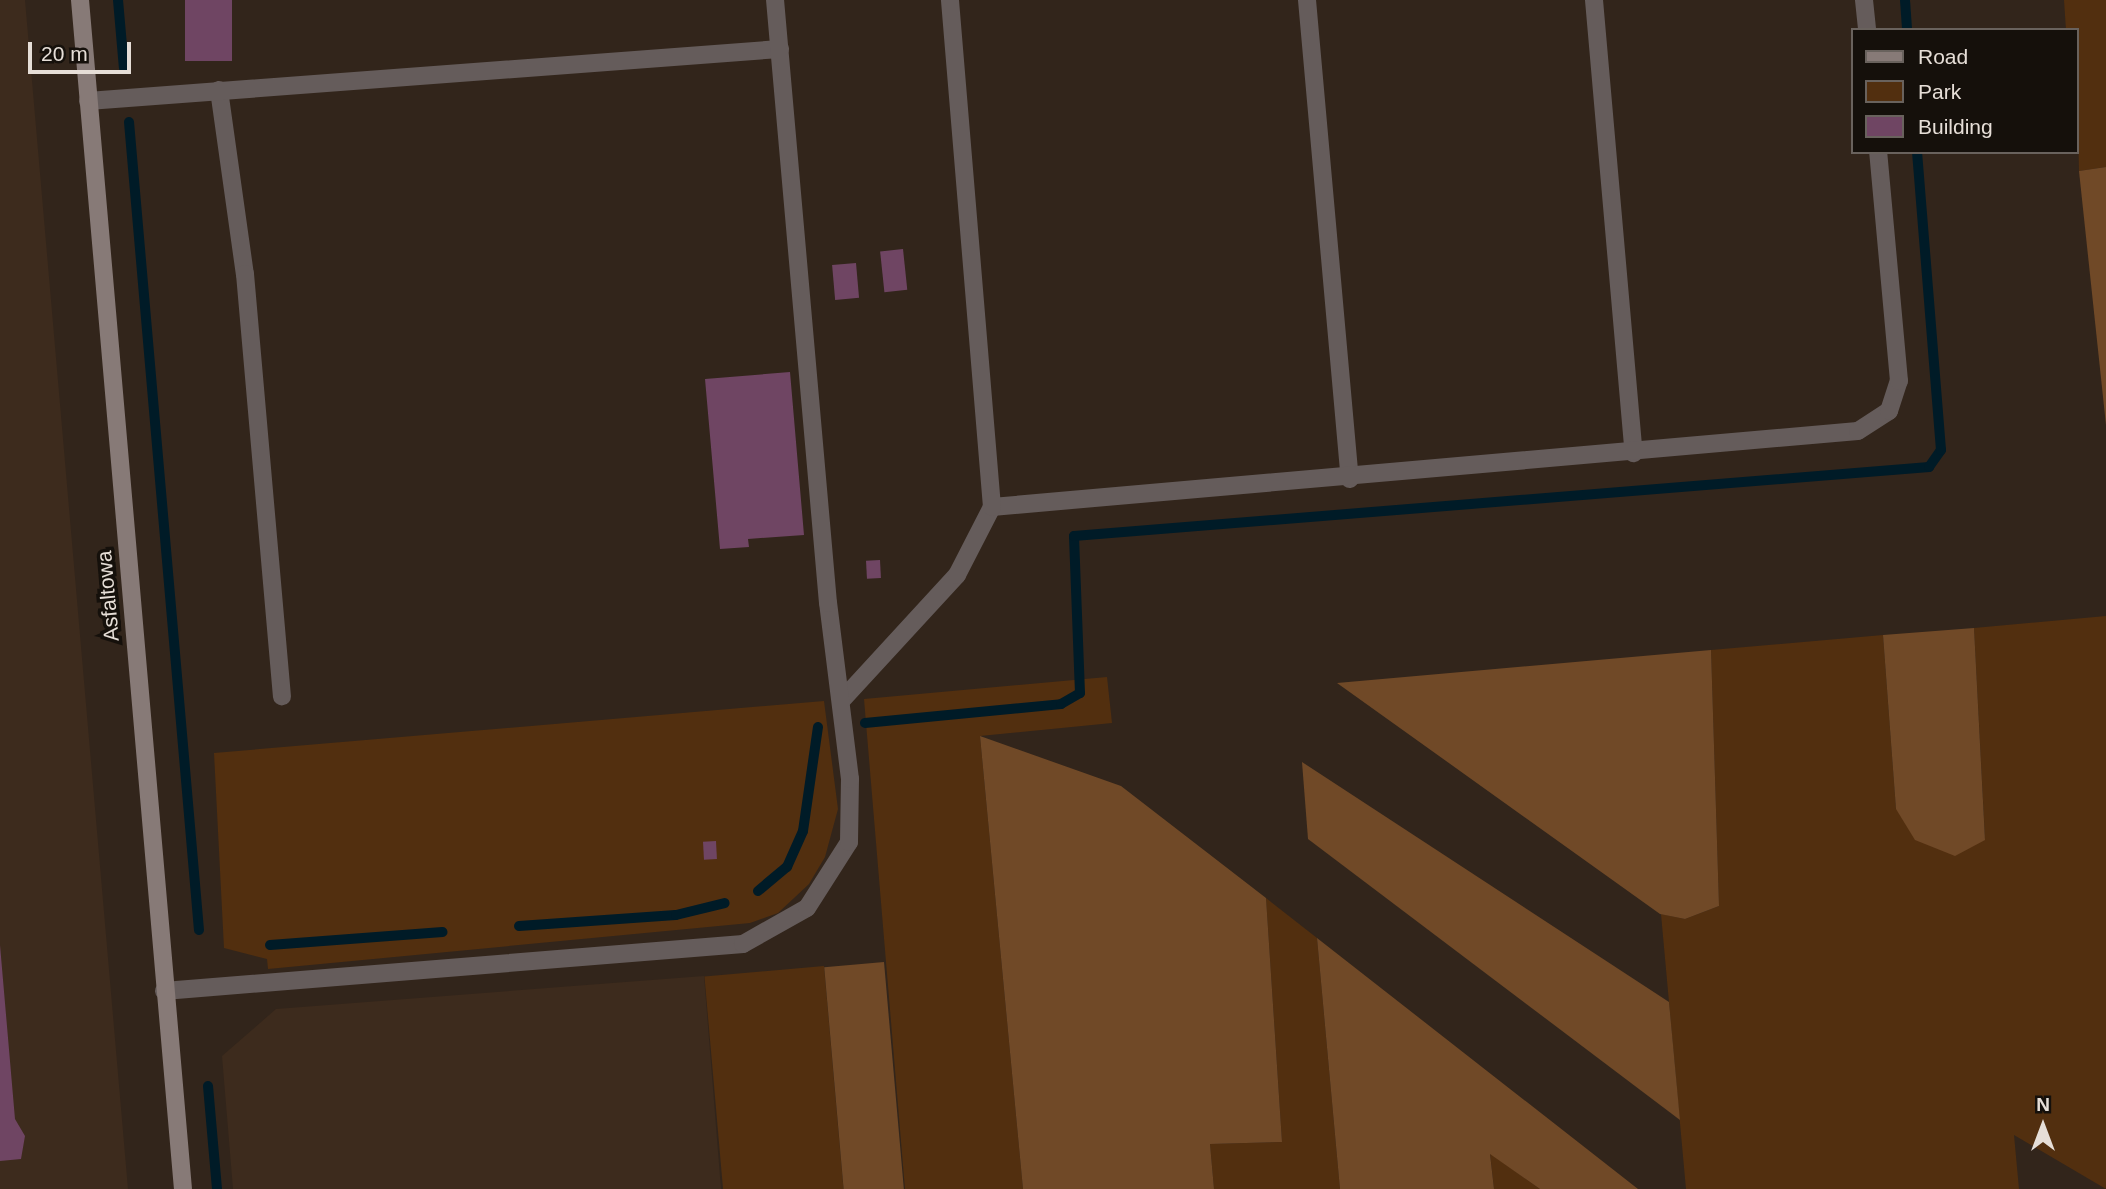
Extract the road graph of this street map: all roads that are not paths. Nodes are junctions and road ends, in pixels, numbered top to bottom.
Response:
1 (80, 0) edge
2 (775, 0) edge
3 (950, 0) edge
4 (1307, 0) edge
5 (1594, 0) edge
6 (1864, 0) edge
7 (1867, 28) edge
8 (780, 49) junction
9 (219, 90) junction
10 (88, 101) junction
11 (1878, 154) edge
12 (1634, 453) junction
13 (1350, 479) junction
14 (992, 507) junction
15 (282, 696) dead end
16 (842, 700) junction
17 (164, 991) junction
18 (183, 1189) edge

1 - 10 street, Asfaltowa
2 - 8 lane
3 - 14 lane
4 - 13 lane
5 - 12 lane
6 - 7 lane
8 - 9 lane
8 - 16 lane
9 - 10 lane
9 - 15 lane
10 - 17 street, Asfaltowa
11 - 12 lane
12 - 13 lane
13 - 14 lane
14 - 16 lane
16 - 17 lane
17 - 18 street, Asfaltowa

